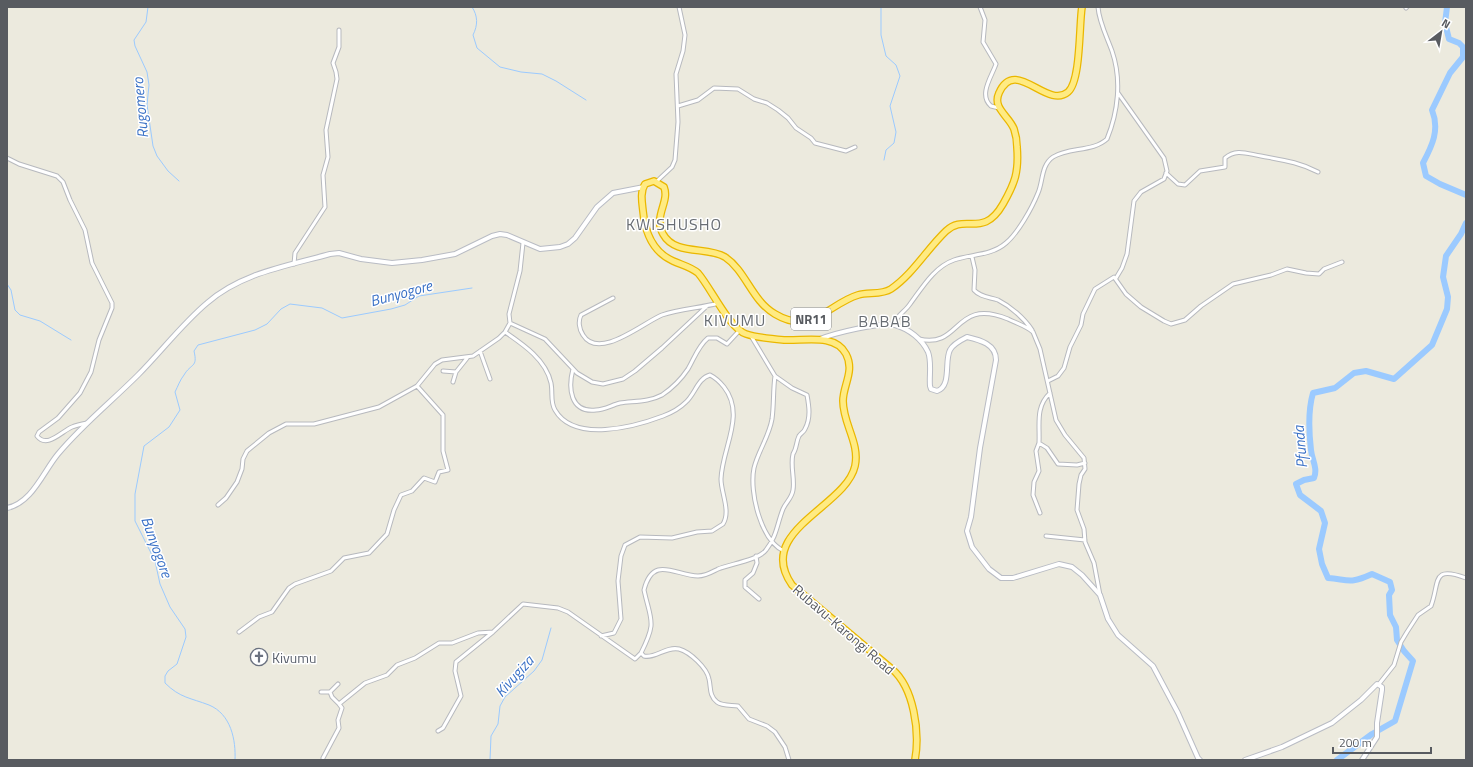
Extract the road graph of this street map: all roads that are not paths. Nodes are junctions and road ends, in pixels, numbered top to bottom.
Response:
1 (679, 7) edge
2 (980, 7) edge
3 (1082, 7) edge
4 (1098, 7) edge
5 (339, 30) dead end
6 (1118, 93) junction
7 (678, 106) junction
8 (999, 108) junction
9 (855, 147) dead end
10 (7, 158) edge
11 (1318, 172) dead end
12 (1166, 173) junction
13 (656, 182) junction
14 (644, 187) junction
15 (523, 243) junction
16 (972, 257) junction
17 (1342, 262) dead end
18 (294, 264) junction
19 (1116, 278) junction
20 (613, 298) dead end
21 (719, 303) junction
22 (707, 306) junction
23 (510, 323) junction
24 (894, 325) junction
25 (739, 331) junction
26 (505, 332) junction
27 (1033, 332) junction
28 (750, 335) junction
29 (917, 339) junction
30 (819, 340) junction
31 (480, 351) junction
32 (468, 357) junction
33 (573, 369) junction
34 (443, 371) dead end
35 (456, 372) junction
36 (775, 376) junction
37 (490, 379) dead end
38 (1048, 381) junction
39 (453, 382) dead end
40 (417, 386) junction
41 (1050, 394) junction
42 (87, 423) junction
43 (1039, 443) junction
44 (1085, 463) junction
45 (218, 504) dead end
46 (7, 508) edge
47 (1040, 513) dead end
48 (1046, 536) dead end
49 (1085, 540) junction
50 (772, 541) junction
51 (784, 551) junction
52 (756, 556) junction
53 (1466, 578) edge
54 (1100, 595) junction
55 (759, 600) dead end
56 (239, 632) dead end
57 (493, 632) junction
58 (601, 636) junction
59 (641, 653) junction
60 (338, 684) dead end
61 (1379, 684) junction
62 (321, 692) dead end
63 (330, 692) junction
64 (339, 704) junction
65 (438, 731) dead end
66 (323, 758) dead end
67 (790, 760) edge
68 (915, 760) edge
69 (1200, 760) edge
70 (1245, 760) edge
71 (1362, 760) edge

1 - 7 street
2 - 8 street
3 - 8 highway
4 - 6 street
5 - 18 street
6 - 12 street
6 - 16 street
7 - 9 street
7 - 13 street
8 - 13 highway, NR11
10 - 42 street
11 - 12 street
12 - 19 street
13 - 14 highway
14 - 15 main road
14 - 21 highway
15 - 18 main road
15 - 23 street
16 - 24 street
16 - 27 street
17 - 19 street
18 - 42 main road
19 - 38 street
20 - 22 street
21 - 22 street
21 - 25 highway
22 - 33 street
23 - 26 street
23 - 33 street
24 - 29 main road
24 - 30 main road
25 - 28 highway, NR11
25 - 33 street
26 - 31 street
26 - 58 street
27 - 29 street
27 - 38 street
28 - 30 highway, NR11
28 - 36 street
29 - 54 main road
30 - 51 highway, NR11
31 - 32 street
31 - 37 street
32 - 35 street
32 - 40 street
34 - 35 street
35 - 39 street
36 - 50 street
36 - 50 street
38 - 41 street
40 - 45 street
40 - 56 street
41 - 43 street
41 - 44 street
42 - 46 main road
43 - 44 street
43 - 47 street
44 - 49 street
48 - 49 street
49 - 54 street
50 - 51 street
50 - 52 street
51 - 68 highway, Rubavu-Karongi Road
52 - 55 street
52 - 59 street
53 - 61 street
54 - 69 main road
57 - 58 street
57 - 64 street
57 - 65 street
58 - 59 street
59 - 67 street
60 - 63 street
61 - 70 main road
61 - 71 main road
62 - 63 street
63 - 64 street
64 - 66 street

